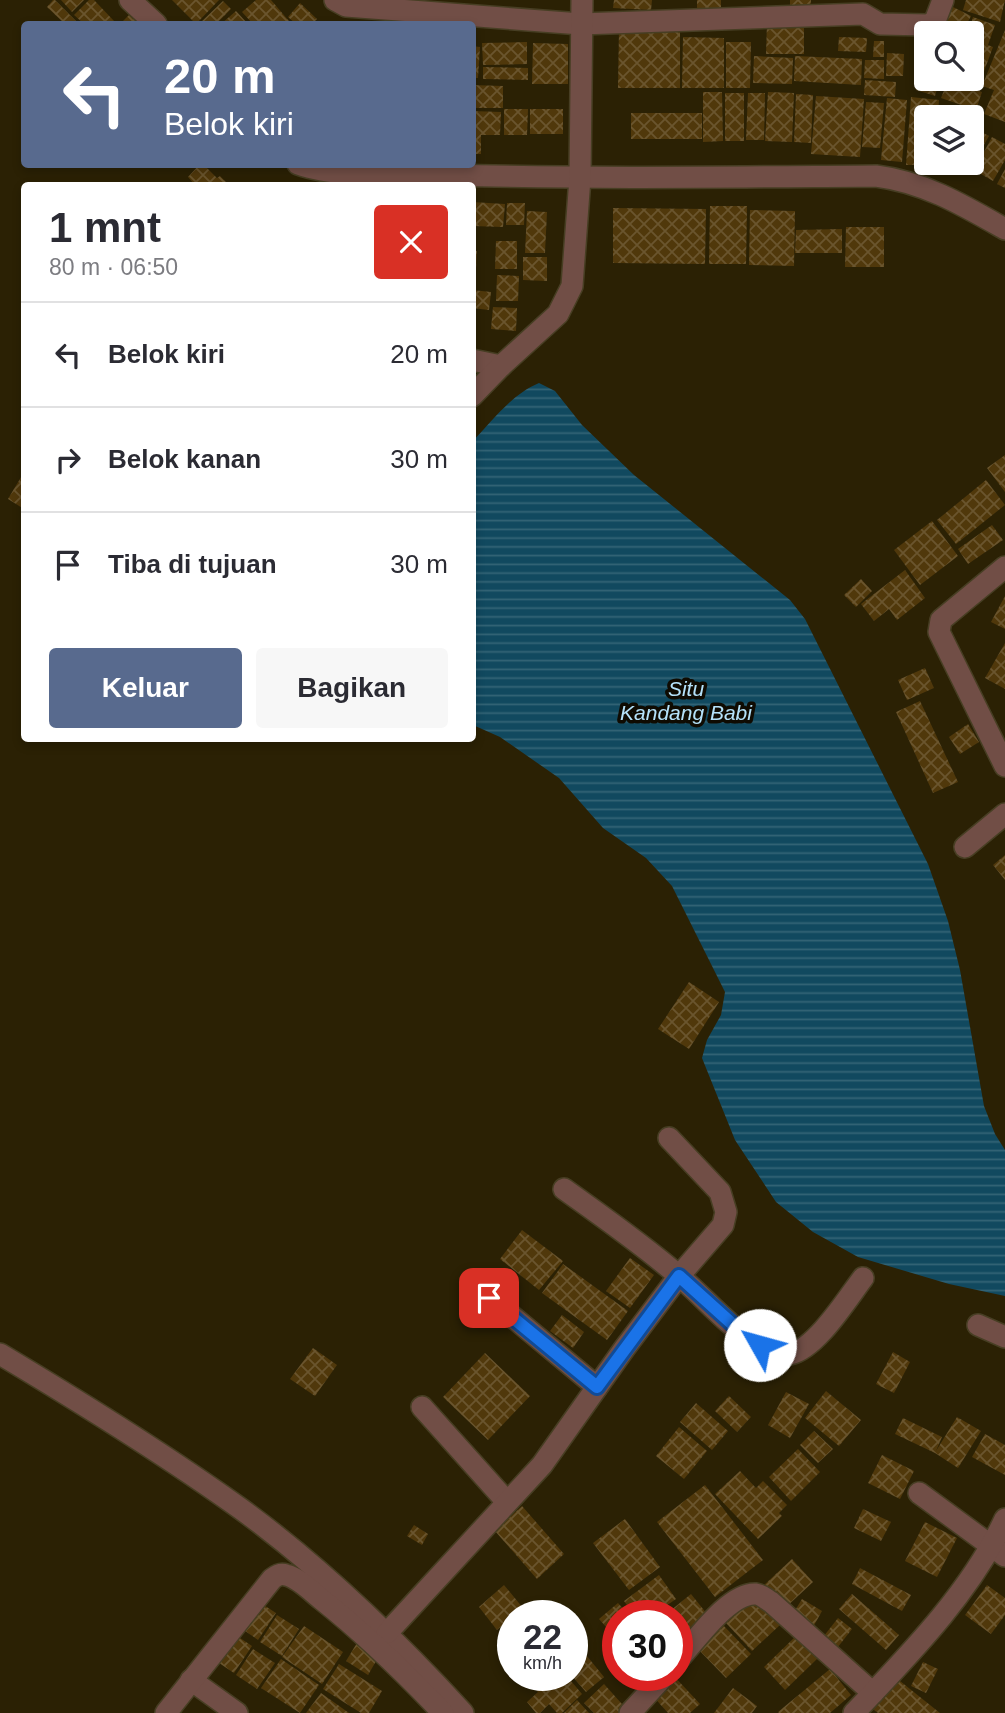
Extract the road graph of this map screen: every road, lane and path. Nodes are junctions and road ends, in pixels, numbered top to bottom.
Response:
1 (130, 0) edge
2 (335, 0) edge
3 (582, 0) edge
4 (943, 0) edge
5 (153, 21) edge
6 (581, 24) junction
7 (304, 173) edge
8 (580, 178) junction
9 (1005, 229) edge
10 (476, 361) edge
11 (501, 366) junction
12 (476, 393) edge
13 (1004, 569) edge
14 (1005, 766) edge
15 (1005, 814) edge
16 (965, 847) dead end
17 (670, 1138) dead end
18 (564, 1189) dead end
19 (679, 1276) junction
20 (863, 1278) dead end
21 (489, 1298) dead end
22 (978, 1325) dead end
23 (1005, 1337) edge
24 (0, 1354) edge
25 (597, 1387) junction
26 (422, 1407) dead end
27 (919, 1493) dead end
28 (507, 1502) junction
29 (1005, 1519) edge
30 (999, 1551) edge
31 (387, 1633) junction
32 (693, 1643) edge
33 (191, 1680) junction
34 (650, 1691) edge
35 (873, 1693) junction
36 (166, 1713) edge
37 (237, 1713) edge
38 (443, 1713) edge
39 (463, 1713) edge
40 (630, 1713) edge
41 (854, 1713) edge

1 - 5 street
2 - 6 street
3 - 6 street
4 - 6 street
6 - 8 street
7 - 8 street
8 - 9 street
8 - 11 street
10 - 11 street
11 - 12 street
13 - 14 street
15 - 16 street
17 - 19 street
18 - 19 street
19 - 20 street
19 - 25 street
21 - 25 street
22 - 23 street
24 - 31 street
25 - 28 street
26 - 28 street
27 - 30 street
28 - 31 street
29 - 30 street
30 - 35 street
31 - 39 street
32 - 35 street
33 - 36 street
33 - 37 street
33 - 38 street
34 - 40 street
35 - 41 street

